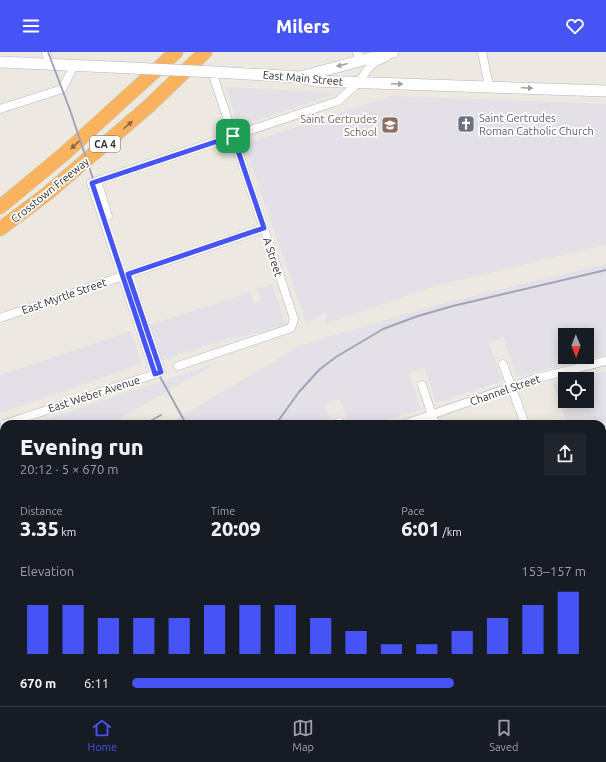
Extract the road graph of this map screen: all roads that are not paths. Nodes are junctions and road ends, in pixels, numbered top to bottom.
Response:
1 (46, 52) edge
2 (176, 52) edge
3 (205, 52) edge
4 (393, 52) edge
5 (398, 52) edge
6 (482, 52) edge
7 (359, 56) edge
8 (0, 62) edge
9 (50, 65) junction
10 (74, 66) junction
11 (213, 73) junction
12 (299, 77) junction
13 (358, 83) junction
14 (489, 86) junction
15 (606, 91) edge
16 (0, 109) edge
17 (233, 136) junction
18 (0, 206) edge
19 (264, 228) junction
20 (0, 229) edge
21 (125, 275) junction
22 (0, 318) edge
23 (606, 362) edge
24 (503, 364) dead end
25 (178, 366) dead end
26 (422, 385) dead end
27 (512, 388) junction
28 (432, 415) junction
29 (16, 420) edge
30 (417, 420) edge
31 (434, 420) edge
32 (524, 420) edge

1 - 9 street
2 -> 18 highway, Crosstown Freeway / CA 4
20 -> 3 highway, Crosstown Freeway / CA 4
4 - 7 main road
5 - 13 street
6 - 14 street
7 -> 12 main road
8 - 9 main road, East Main Street
9 - 10 main road, East Main Street
10 - 11 main road, East Main Street, bridge
10 - 16 street
11 - 12 main road, East Main Street
11 - 17 street, A Street
12 - 13 main road, East Main Street
13 -> 14 main road, East Main Street
13 - 17 street
14 -> 15 main road, East Main Street
17 - 19 street, A Street
17 - 21 street
19 - 21 street, East Myrtle Street
19 - 25 street, A Street
21 - 22 street, East Myrtle Street
21 - 29 street, East Weber Avenue
23 - 27 street, Channel Street
24 - 27 street
26 - 28 street
27 - 28 street, Channel Street
27 - 32 street
28 - 30 street, Channel Street
28 - 31 street

